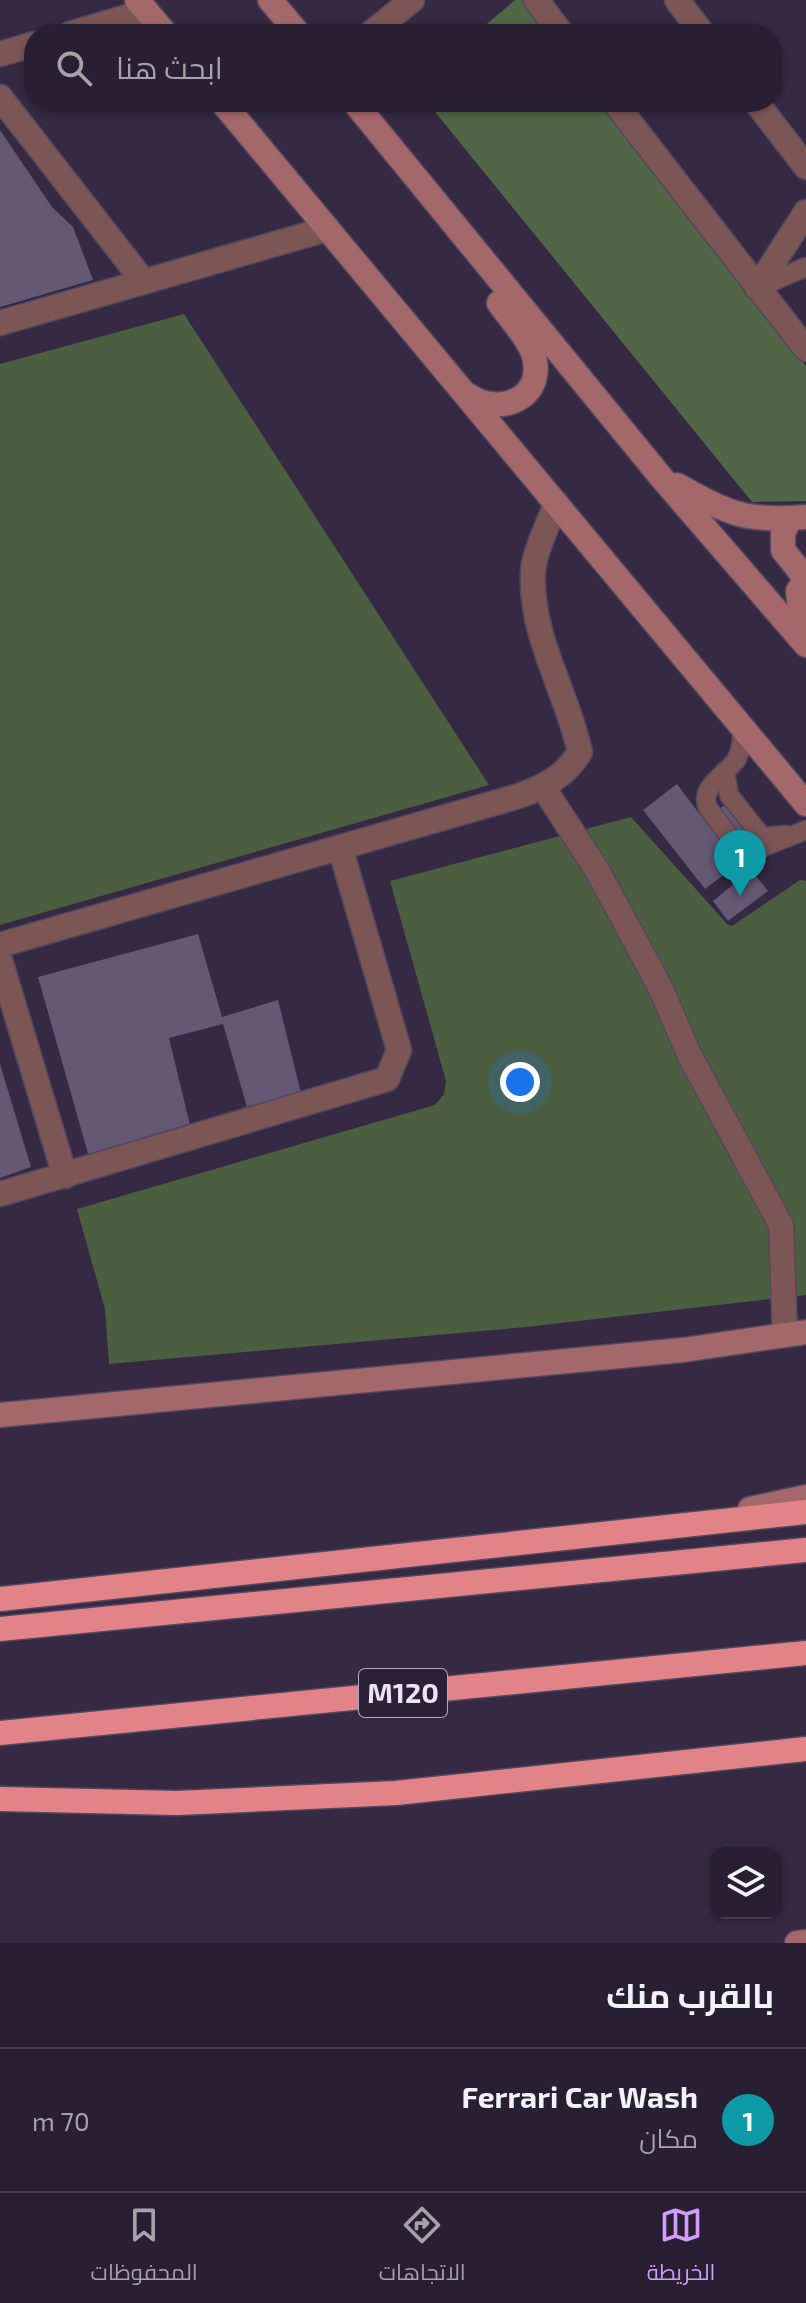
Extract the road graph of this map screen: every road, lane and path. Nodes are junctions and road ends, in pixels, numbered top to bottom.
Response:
1 (270, 0) edge
2 (412, 0) edge
3 (536, 0) edge
4 (677, 0) edge
5 (142, 6) edge
6 (96, 24) edge
7 (157, 24) edge
8 (290, 24) edge
9 (382, 24) edge
10 (554, 24) edge
11 (695, 24) edge
12 (24, 47) edge
13 (0, 54) edge
14 (0, 97) edge
15 (230, 112) edge
16 (362, 112) edge
17 (622, 112) edge
18 (764, 112) edge
19 (806, 167) edge
20 (440, 210) junction
21 (806, 212) edge
22 (327, 229) junction
23 (806, 267) edge
24 (144, 282) junction
25 (757, 288) junction
26 (0, 323) edge
27 (806, 349) edge
28 (456, 386) junction
29 (661, 477) junction
30 (556, 503) junction
31 (798, 518) edge
32 (806, 579) edge
33 (806, 619) edge
34 (806, 645) edge
35 (742, 728) junction
36 (725, 771) junction
37 (543, 787) junction
38 (806, 804) edge
39 (798, 832) edge
40 (340, 847) junction
41 (0, 945) edge
42 (0, 960) edge
43 (65, 1176) junction
44 (0, 1194) edge
45 (795, 1334) edge
46 (806, 1347) edge
47 (683, 1350) junction
48 (0, 1415) edge
49 (806, 1497) edge
50 (806, 1512) edge
51 (656, 1530) junction
52 (806, 1550) edge
53 (0, 1599) edge
54 (0, 1629) edge
55 (806, 1653) edge
56 (0, 1733) edge
57 (806, 1749) edge
58 (0, 1799) edge
59 (806, 1942) edge
60 (797, 1943) edge

1 - 8 main road
2 - 9 street
3 - 10 street
4 - 11 street
5 - 6 street
5 - 7 main road
12 - 13 street
14 - 24 street
15 - 22 main road
16 - 20 main road
17 - 25 street
18 - 19 street
20 - 28 main road
20 - 29 main road
21 - 25 street
22 - 24 street
22 - 28 main road
23 - 25 lane
24 - 26 street
25 - 27 street
28 - 30 main road
29 - 31 main road
29 - 34 main road
30 - 35 main road
30 - 37 street
31 - 32 main road
32 - 33 main road
35 - 36 lane
35 - 38 main road
36 - 39 lane
36 - 39 lane
37 - 40 street
37 - 45 street
40 - 41 street
40 - 43 street
42 - 43 street
43 - 44 street
45 - 47 main road
46 - 47 main road
47 - 48 main road
49 - 51 main road
50 - 51 highway
51 - 53 highway
52 - 54 highway
55 - 56 highway, M120
57 - 58 highway
59 - 60 main road

